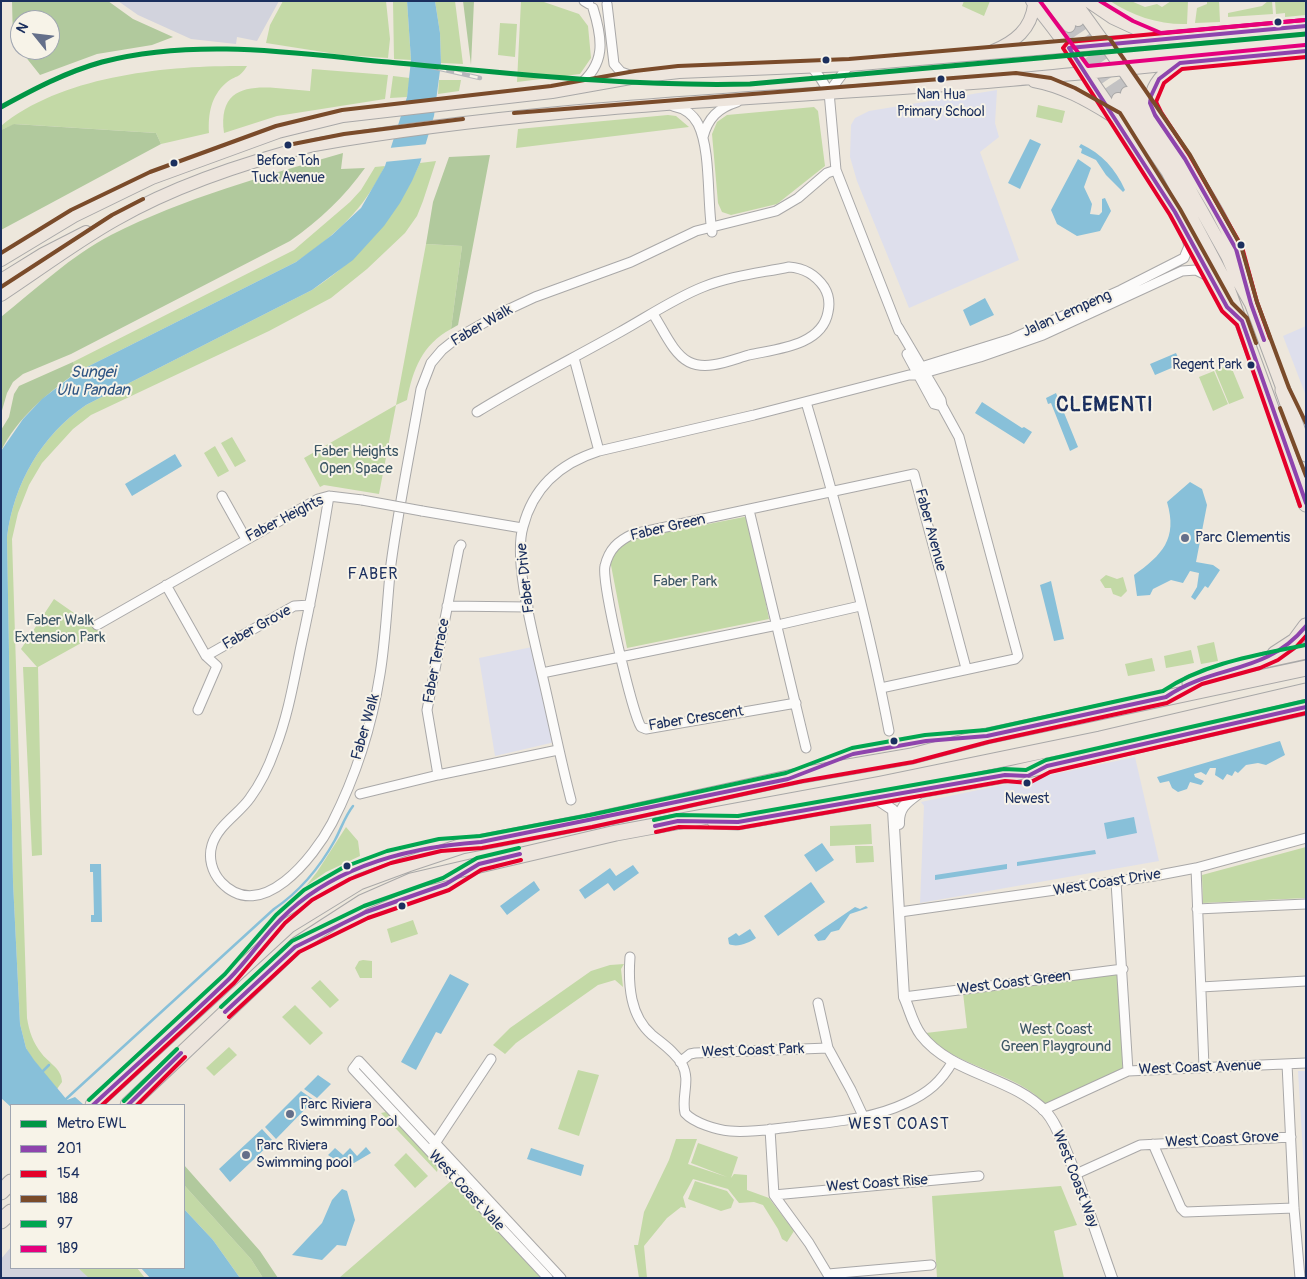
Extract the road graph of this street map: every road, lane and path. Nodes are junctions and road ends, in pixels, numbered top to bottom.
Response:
1 (1049, 1) edge
2 (1063, 1) edge
3 (1074, 1) edge
4 (1088, 1) edge
5 (607, 2) edge
6 (1033, 3) edge
7 (589, 4) edge
8 (1306, 26) edge
9 (1160, 39) junction
10 (1105, 43) junction
11 (1069, 48) junction
12 (1306, 51) edge
13 (986, 54) junction
14 (849, 64) junction
15 (1180, 64) junction
16 (811, 66) junction
17 (1122, 68) junction
18 (1086, 73) junction
19 (636, 77) junction
20 (1016, 79) junction
21 (576, 88) junction
22 (829, 92) junction
23 (750, 99) junction
24 (665, 105) junction
25 (1155, 115) junction
26 (1116, 118) junction
27 (703, 138) junction
28 (837, 173) junction
29 (115, 220) junction
30 (712, 229) junction
31 (1187, 234) junction
32 (31, 241) junction
33 (1, 253) edge
34 (1, 260) edge
35 (1210, 277) junction
36 (1, 280) edge
37 (1, 295) edge
38 (1251, 304) junction
39 (653, 314) junction
40 (1242, 322) junction
41 (574, 358) junction
42 (917, 372) junction
43 (1283, 390) junction
44 (806, 402) junction
45 (477, 412) dead end
46 (1306, 438) edge
47 (600, 450) junction
48 (1306, 454) edge
49 (1296, 472) junction
50 (1306, 488) edge
51 (831, 491) junction
52 (222, 496) dead end
53 (330, 496) junction
54 (1306, 504) edge
55 (749, 510) junction
56 (522, 528) junction
57 (246, 539) junction
58 (462, 545) dead end
59 (166, 585) junction
60 (310, 605) junction
61 (448, 606) junction
62 (860, 606) junction
63 (528, 607) junction
64 (97, 625) dead end
65 (776, 625) junction
66 (1306, 626) edge
67 (1306, 651) edge
68 (206, 656) junction
69 (620, 656) junction
70 (1265, 660) junction
71 (966, 668) junction
72 (1306, 668) edge
73 (542, 673) junction
74 (881, 688) junction
75 (1306, 691) edge
76 (1166, 697) junction
77 (796, 703) junction
78 (1306, 707) edge
79 (198, 710) dead end
80 (889, 731) dead end
81 (806, 748) dead end
82 (558, 750) junction
83 (438, 775) junction
84 (924, 790) junction
85 (360, 794) dead end
86 (874, 797) junction
87 (571, 800) dead end
88 (678, 821) junction
89 (1306, 838) edge
90 (1196, 868) junction
91 (1116, 882) junction
92 (1306, 904) edge
93 (1197, 909) junction
94 (902, 912) junction
95 (630, 957) dead end
96 (1123, 969) junction
97 (1306, 981) edge
98 (1201, 988) junction
99 (907, 999) junction
100 (818, 1003) dead end
101 (828, 1048) junction
102 (492, 1059) dead end
103 (954, 1061) junction
104 (680, 1062) junction
105 (1306, 1063) edge
106 (1287, 1064) junction
107 (1204, 1067) junction
108 (1128, 1071) junction
109 (393, 1096) junction
110 (386, 1103) junction
111 (95, 1104) edge
112 (129, 1104) edge
113 (1043, 1110) junction
114 (864, 1118) junction
115 (770, 1129) junction
116 (1291, 1137) junction
117 (1153, 1144) junction
118 (432, 1148) junction
119 (1076, 1174) junction
120 (979, 1176) dead end
121 (10, 1183) edge
122 (1, 1192) edge
123 (774, 1194) junction
124 (1294, 1208) junction
125 (931, 1265) dead end
126 (829, 1276) edge
127 (548, 1278) edge
128 (561, 1278) edge
129 (1112, 1278) edge
130 (1300, 1278) edge

1 - 2 main road
3 - 10 main road
4 - 9 main road
5 - 7 street
5 - 19 street
6 - 11 main road
6 - 13 main road
7 - 21 street
8 - 9 main road
9 - 10 main road
10 - 11 main road
10 - 17 main road
11 - 13 main road
11 - 18 main road
12 - 15 main road
13 - 14 main road
14 - 16 main road
14 - 22 street
15 - 17 main road
15 - 25 main road
16 - 19 main road
16 - 22 street
17 - 18 main road
17 - 25 main road
18 - 20 main road
18 - 26 main road
19 - 21 main road
20 - 22 main road
20 - 26 main road
21 - 32 main road
22 - 23 main road
22 - 28 street
23 - 24 main road
23 - 27 street
24 - 27 street
24 - 29 main road
25 - 38 main road
26 - 31 main road
27 - 30 street
28 - 30 street, Faber Walk
28 - 42 street
29 - 36 main road
29 - 37 main road
30 - 60 street, Faber Walk
31 - 35 main road
31 - 42 street, Jalan Lempeng
32 - 33 main road
32 - 34 main road
35 - 40 main road
35 - 42 street, Jalan Lempeng
38 - 40 main road
38 - 43 main road
39 - 39 street
39 - 41 street
40 - 49 main road
41 - 45 street
41 - 47 street
42 - 44 street, Faber Drive
42 - 71 street
43 - 46 highway
43 - 48 highway
44 - 47 street, Faber Drive
44 - 51 street
47 - 56 street, Faber Drive
49 - 50 highway
49 - 54 highway
51 - 55 street, Faber Green
51 - 62 street
51 - 71 street, Faber Avenue
52 - 57 street
53 - 56 street, Faber Heights, bridge
53 - 57 street, Faber Heights
53 - 60 street, Faber Walk
55 - 65 street
55 - 69 street, Faber Green
56 - 63 street, Faber Drive
57 - 59 street, Faber Heights
58 - 61 street, Faber Terrace
59 - 64 street, Faber Heights
59 - 68 street, Faber Grove
60 - 68 street, Faber Grove
61 - 63 street, Faber Terrace
61 - 83 street, Faber Terrace
62 - 65 street
62 - 74 street
63 - 73 street, Faber Drive
65 - 69 street
65 - 77 street
66 - 70 highway
67 - 70 highway
68 - 79 street, Faber Grove
69 - 73 street
69 - 77 street, Faber Crescent
70 - 76 highway
71 - 74 street
72 - 76 highway
73 - 82 street, Faber Drive
74 - 80 street
75 - 88 highway
76 - 111 highway
77 - 81 street
78 - 84 highway
82 - 83 street
82 - 87 street, Faber Drive
83 - 85 street
84 - 86 highway
84 - 94 street, West Coast Way
86 - 88 highway
86 - 94 street, West Coast Way
88 - 112 highway
89 - 90 street, West Coast Drive
90 - 91 street, West Coast Drive
90 - 93 street
91 - 94 street, West Coast Drive
91 - 96 street
92 - 93 street
93 - 98 street
94 - 99 street, West Coast Way
95 - 104 street, West Coast Park
96 - 99 street, West Coast Green
96 - 108 street
97 - 98 street
98 - 107 street
99 - 103 street, West Coast Way
100 - 101 street, West Coast Park
101 - 104 street, West Coast Park
101 - 114 street, West Coast Park
102 - 118 street, West Coast Vale
103 - 113 street, West Coast Way
103 - 114 street, West Coast Park
104 - 115 street, West Coast Park
105 - 106 street, West Coast Avenue
106 - 107 street, West Coast Avenue
106 - 116 street, West Coast Grove
107 - 108 street, West Coast Avenue
108 - 113 street, West Coast Avenue
109 - 110 street
109 - 110 street, West Coast Vale
109 - 118 street, West Coast Vale
110 - 118 street, West Coast Vale
113 - 119 street, West Coast Way
114 - 115 street, West Coast Park
115 - 123 street
116 - 117 street, West Coast Grove
116 - 124 street, West Coast Grove
117 - 119 street, West Coast Grove
117 - 124 street, West Coast Grove
118 - 127 street, West Coast Vale
118 - 128 street, West Coast Vale
119 - 129 street, West Coast Way
120 - 123 street, West Coast Rise
121 - 122 highway
123 - 126 street
124 - 130 street, West Coast Grove
125 - 126 street

